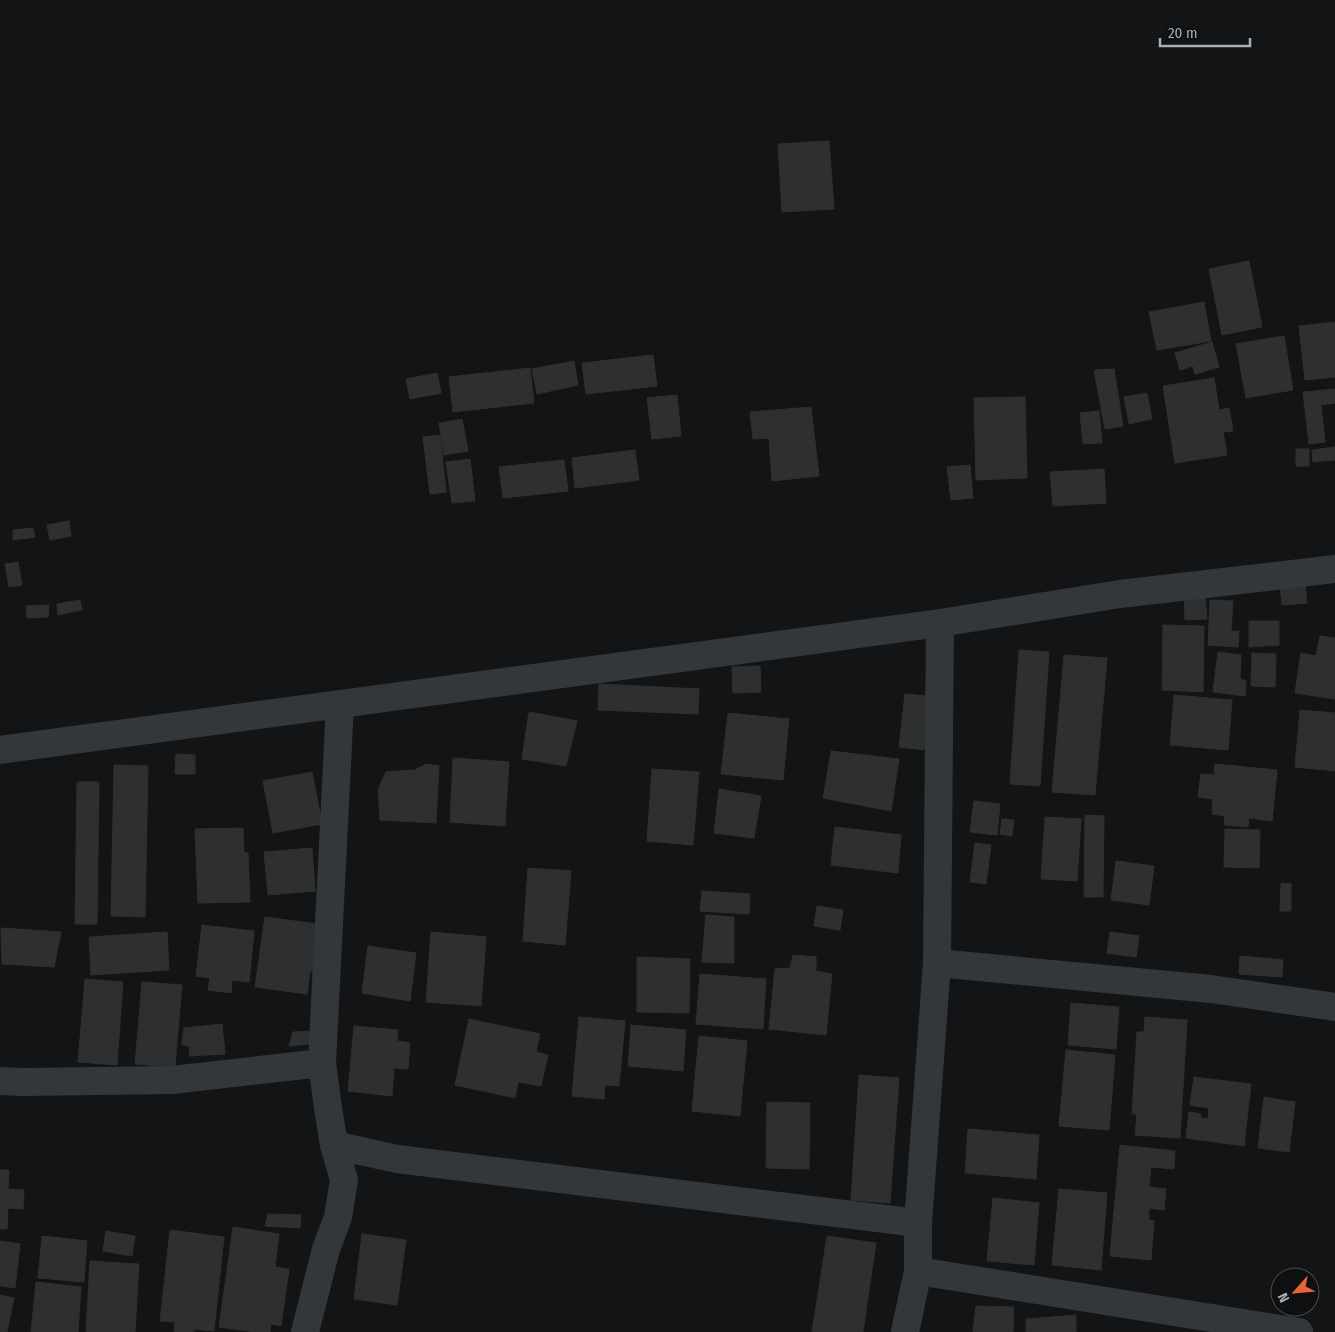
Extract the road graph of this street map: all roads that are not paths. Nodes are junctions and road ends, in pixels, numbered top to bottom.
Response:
1 (1335, 569) edge
2 (940, 623) junction
3 (340, 704) junction
4 (0, 750) edge
5 (937, 963) junction
6 (1335, 1007) edge
7 (322, 1063) junction
8 (0, 1081) edge
9 (334, 1145) junction
10 (918, 1223) junction
11 (918, 1271) junction
12 (305, 1332) edge
13 (905, 1332) edge
14 (1300, 1332) edge

1 - 2 street
2 - 3 street
2 - 5 street
3 - 4 street
3 - 7 street
5 - 6 street
5 - 10 street
7 - 8 street
7 - 9 street
9 - 10 street
9 - 12 street
10 - 11 street
11 - 13 street
11 - 14 street

